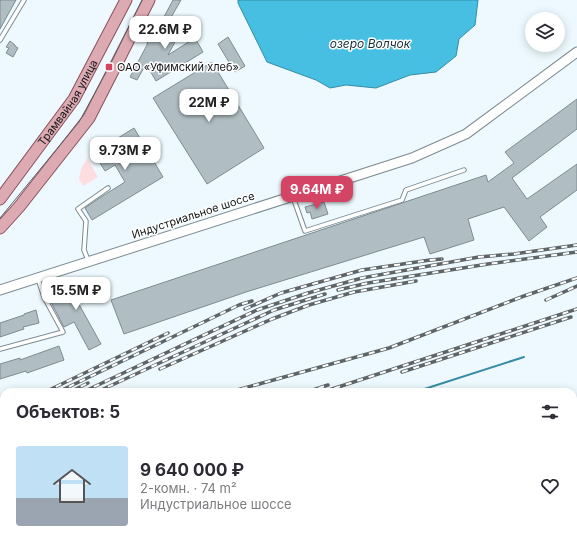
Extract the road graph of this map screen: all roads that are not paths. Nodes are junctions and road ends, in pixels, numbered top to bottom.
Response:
1 (24, 0) edge
2 (126, 0) edge
3 (149, 0) edge
4 (0, 40) edge
5 (577, 52) edge
6 (464, 170) dead end
7 (108, 188) dead end
8 (293, 196) junction
9 (0, 199) edge
10 (0, 228) edge
11 (88, 261) junction
12 (38, 278) junction
13 (0, 290) edge
14 (0, 349) edge

1 - 4 lane
2 - 9 main road, Трамвайная улица
3 - 10 main road, Трамвайная улица
5 - 8 street, Индустриальное шоссе
6 - 8 lane
7 - 11 lane
8 - 11 street, Индустриальное шоссе
11 - 12 street, Индустриальное шоссе
12 - 13 street, Индустриальное шоссе
12 - 14 lane

